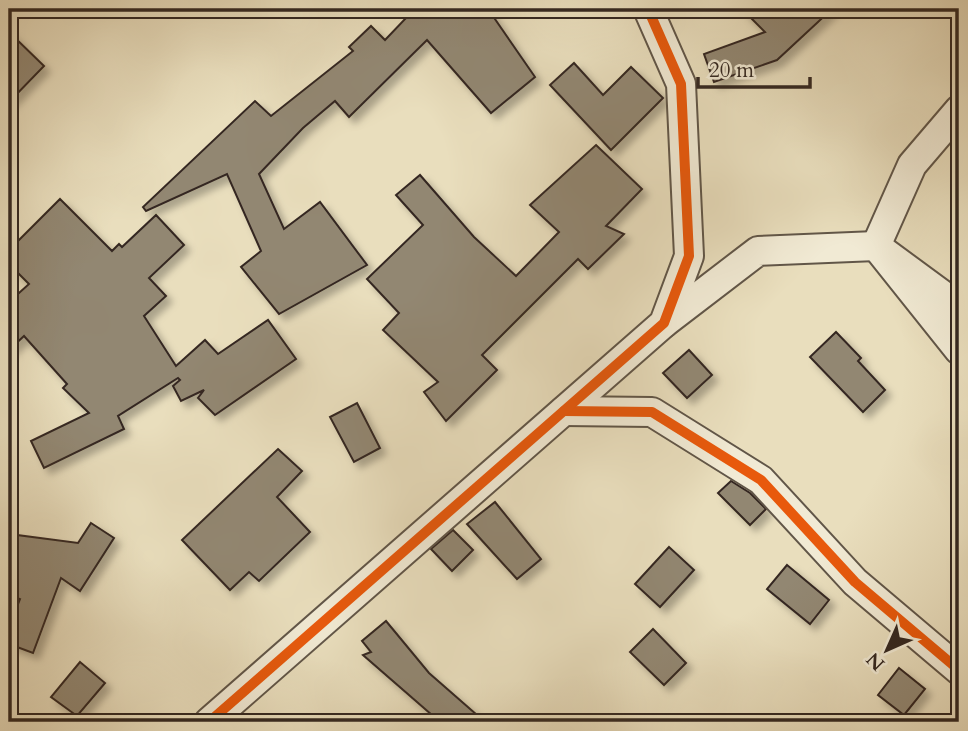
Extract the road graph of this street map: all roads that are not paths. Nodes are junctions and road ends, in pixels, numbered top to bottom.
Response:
1 (648, 9) edge
2 (959, 110) edge
3 (876, 246) junction
4 (959, 307) edge
5 (664, 323) junction
6 (959, 350) edge
7 (564, 411) junction
8 (959, 670) edge
9 (209, 722) edge

1 - 5 street
2 - 3 street
3 - 4 street
3 - 5 street
3 - 6 street
5 - 7 street
7 - 8 street
7 - 9 street

